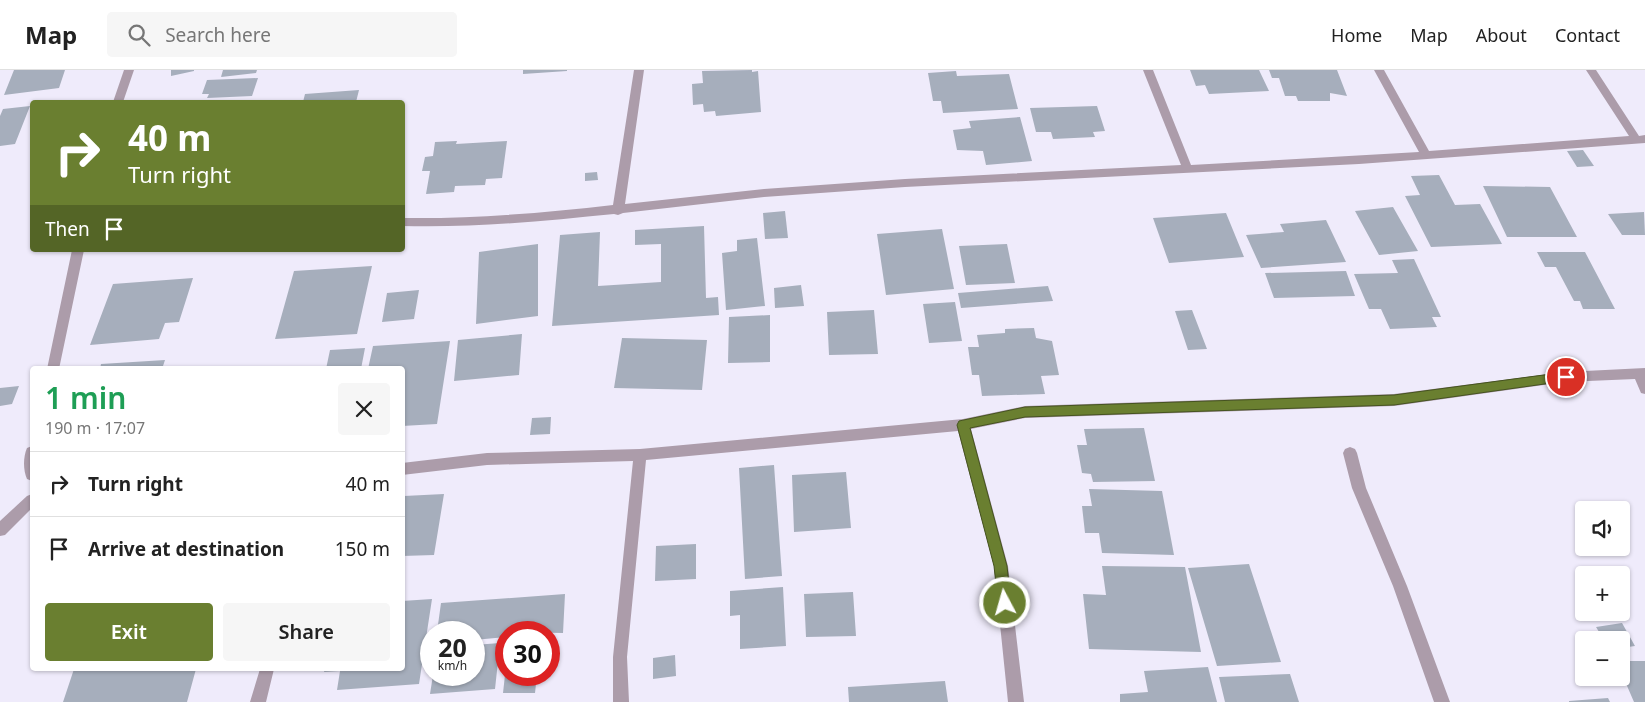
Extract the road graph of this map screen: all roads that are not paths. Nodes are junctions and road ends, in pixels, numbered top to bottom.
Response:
1 (129, 70) edge
2 (638, 70) edge
3 (1148, 70) edge
4 (1379, 70) edge
5 (1591, 70) edge
6 (119, 100) edge
7 (1640, 139) edge
8 (1426, 155) junction
9 (1188, 170) junction
10 (618, 211) junction
11 (405, 222) edge
12 (78, 252) edge
13 (54, 366) edge
14 (1642, 373) edge
15 (1645, 389) edge
16 (963, 425) junction
17 (1350, 453) dead end
18 (640, 455) junction
19 (405, 469) edge
20 (30, 502) edge
21 (0, 530) edge
22 (266, 671) edge
23 (258, 702) edge
24 (621, 702) edge
25 (1016, 702) edge
26 (1442, 702) edge

1 - 6 street
2 - 10 street
3 - 9 street
4 - 8 street
5 - 7 street
7 - 8 street
8 - 9 street
9 - 10 street
10 - 11 street
12 - 13 street
14 - 15 street
14 - 16 street
16 - 18 street
16 - 25 street
17 - 26 street
18 - 19 street
18 - 24 street
20 - 21 street
22 - 23 street

